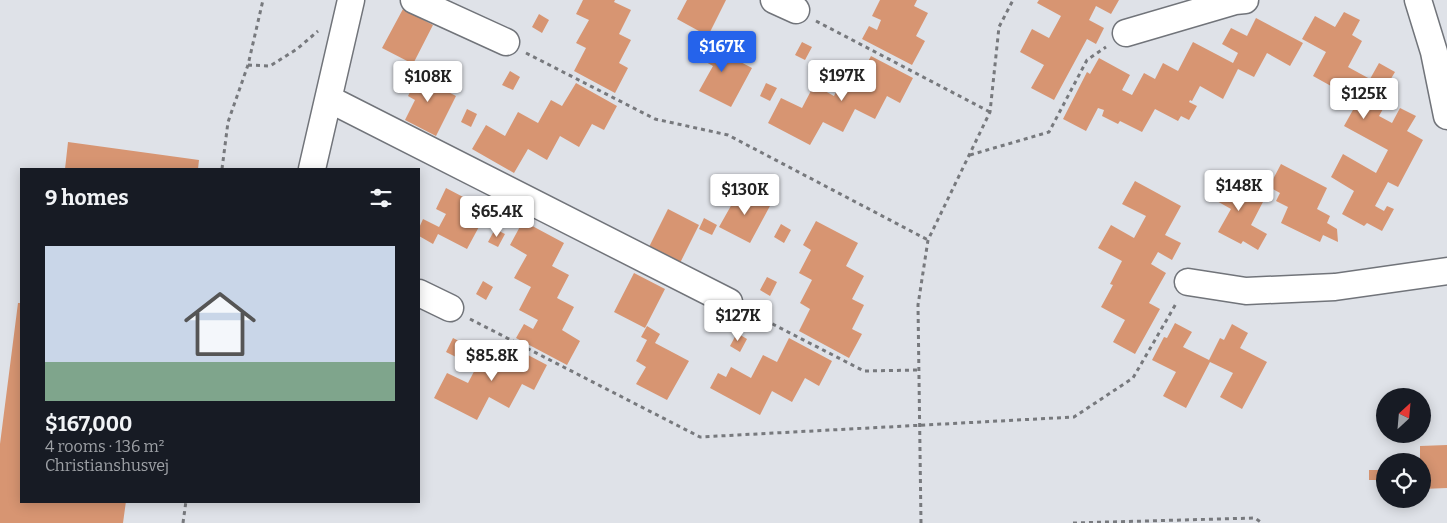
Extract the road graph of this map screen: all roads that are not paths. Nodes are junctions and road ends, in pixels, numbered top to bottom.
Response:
1 (414, 0) edge
2 (1245, 0) edge
3 (1418, 0) edge
4 (350, 4) edge
5 (1126, 33) road end
6 (506, 42) road end
7 (328, 99) junction
8 (1447, 116) edge
9 (312, 168) edge
10 (1447, 271) edge
11 (1188, 282) road end
12 (420, 293) edge
13 (729, 302) road end
14 (450, 308) road end

1 - 6 street
2 - 5 street
3 - 8 street
4 - 7 street
7 - 9 street
7 - 13 street
10 - 11 street
12 - 14 street

